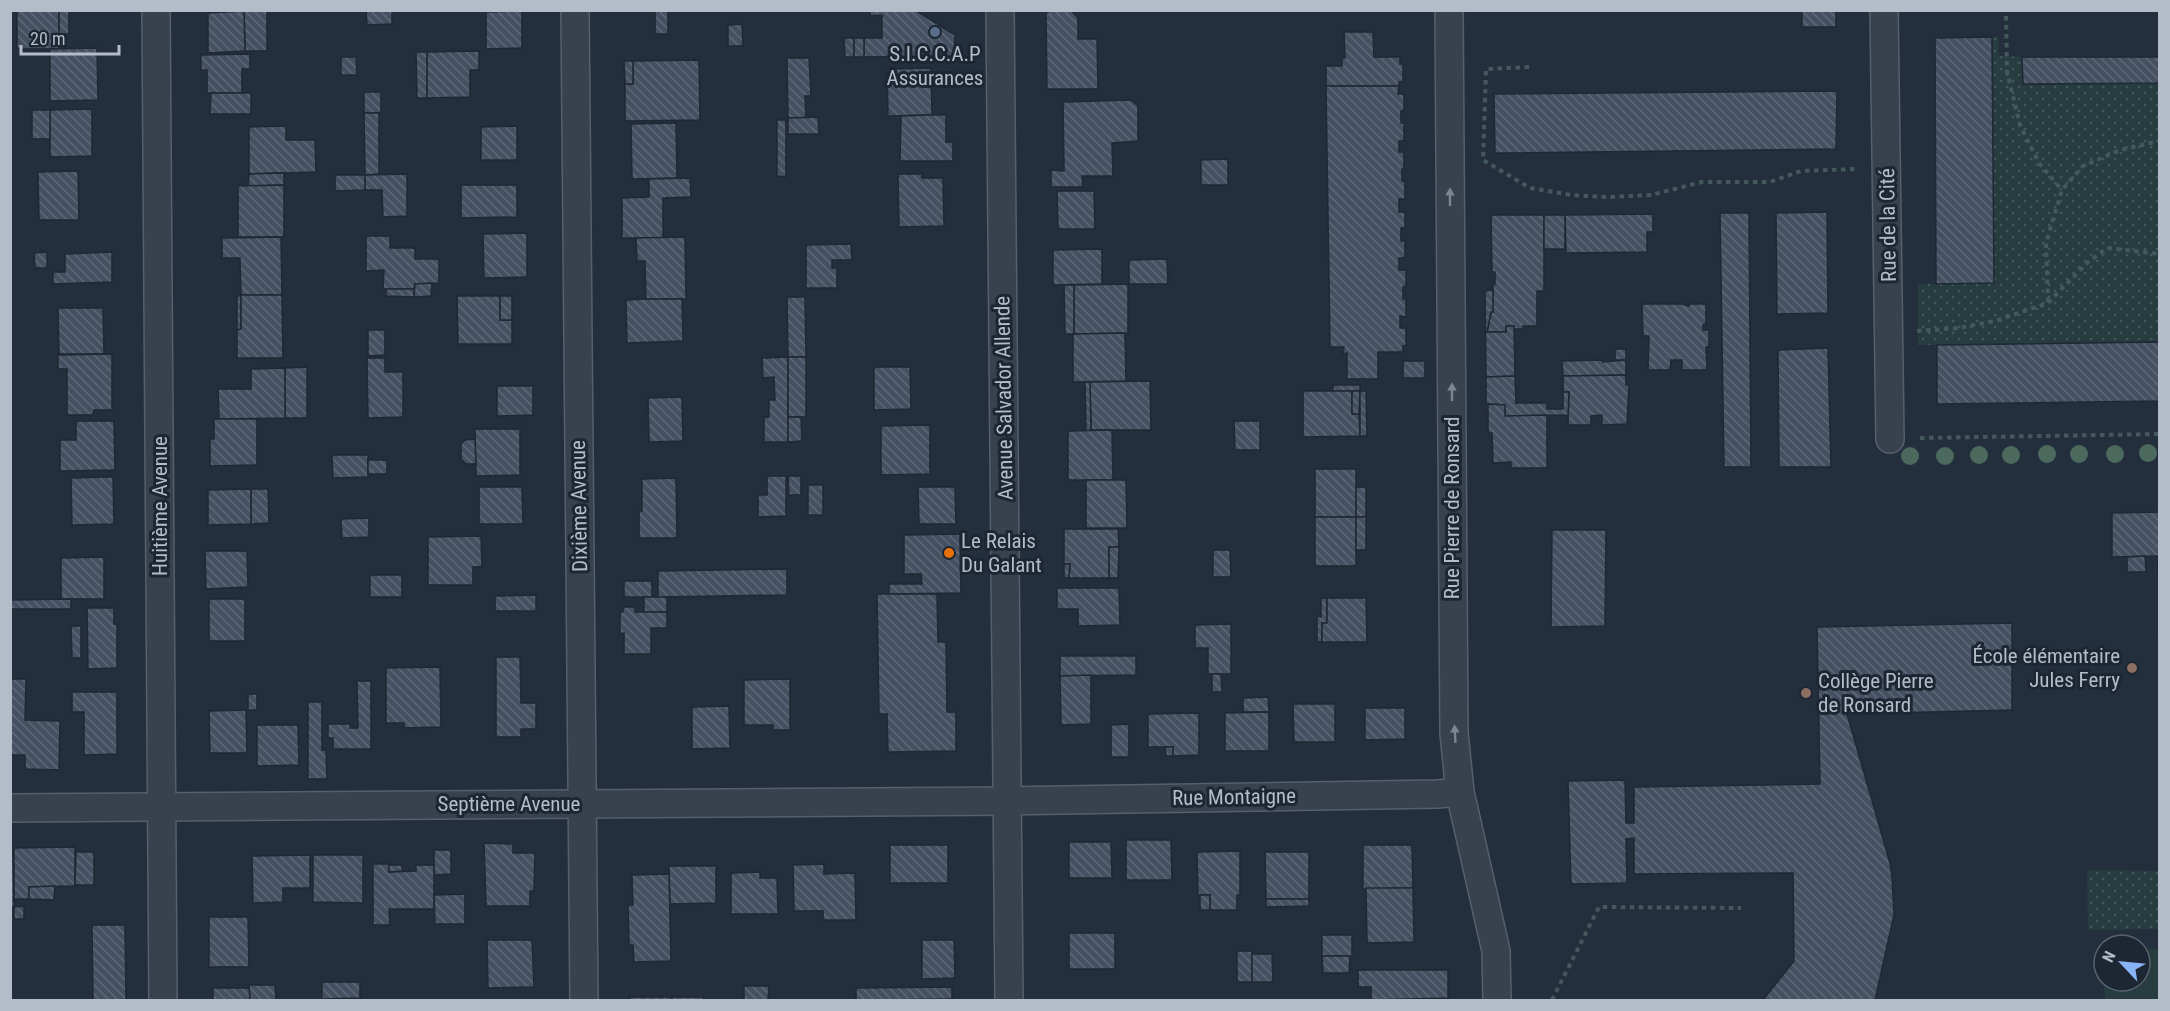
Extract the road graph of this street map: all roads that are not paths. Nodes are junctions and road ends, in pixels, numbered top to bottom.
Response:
1 (156, 10) edge
2 (575, 10) edge
3 (1000, 10) edge
4 (1449, 10) edge
5 (1884, 10) edge
6 (1890, 439) road end
7 (1460, 792) junction
8 (1007, 801) junction
9 (582, 804) junction
10 (162, 806) junction
11 (10, 808) edge
12 (163, 1000) edge
13 (584, 1000) edge
14 (1009, 1000) edge
15 (1497, 1000) edge

1 - 10 street, Huitième Avenue
2 - 9 street, Dixième Avenue
3 - 8 street, Avenue Salvador Allende
7 -> 4 street, Rue Pierre de Ronsard
5 - 6 street, Rue de la Cité
7 - 8 street, Rue Montaigne
7 - 15 street, Rue Pierre de Ronsard
8 - 9 street, Septième Avenue
8 - 14 street, Avenue Salvador Allende
9 - 10 street, Septième Avenue
9 - 13 street, Dixième Avenue
10 - 11 street, Septième Avenue
10 - 12 street, Huitième Avenue

